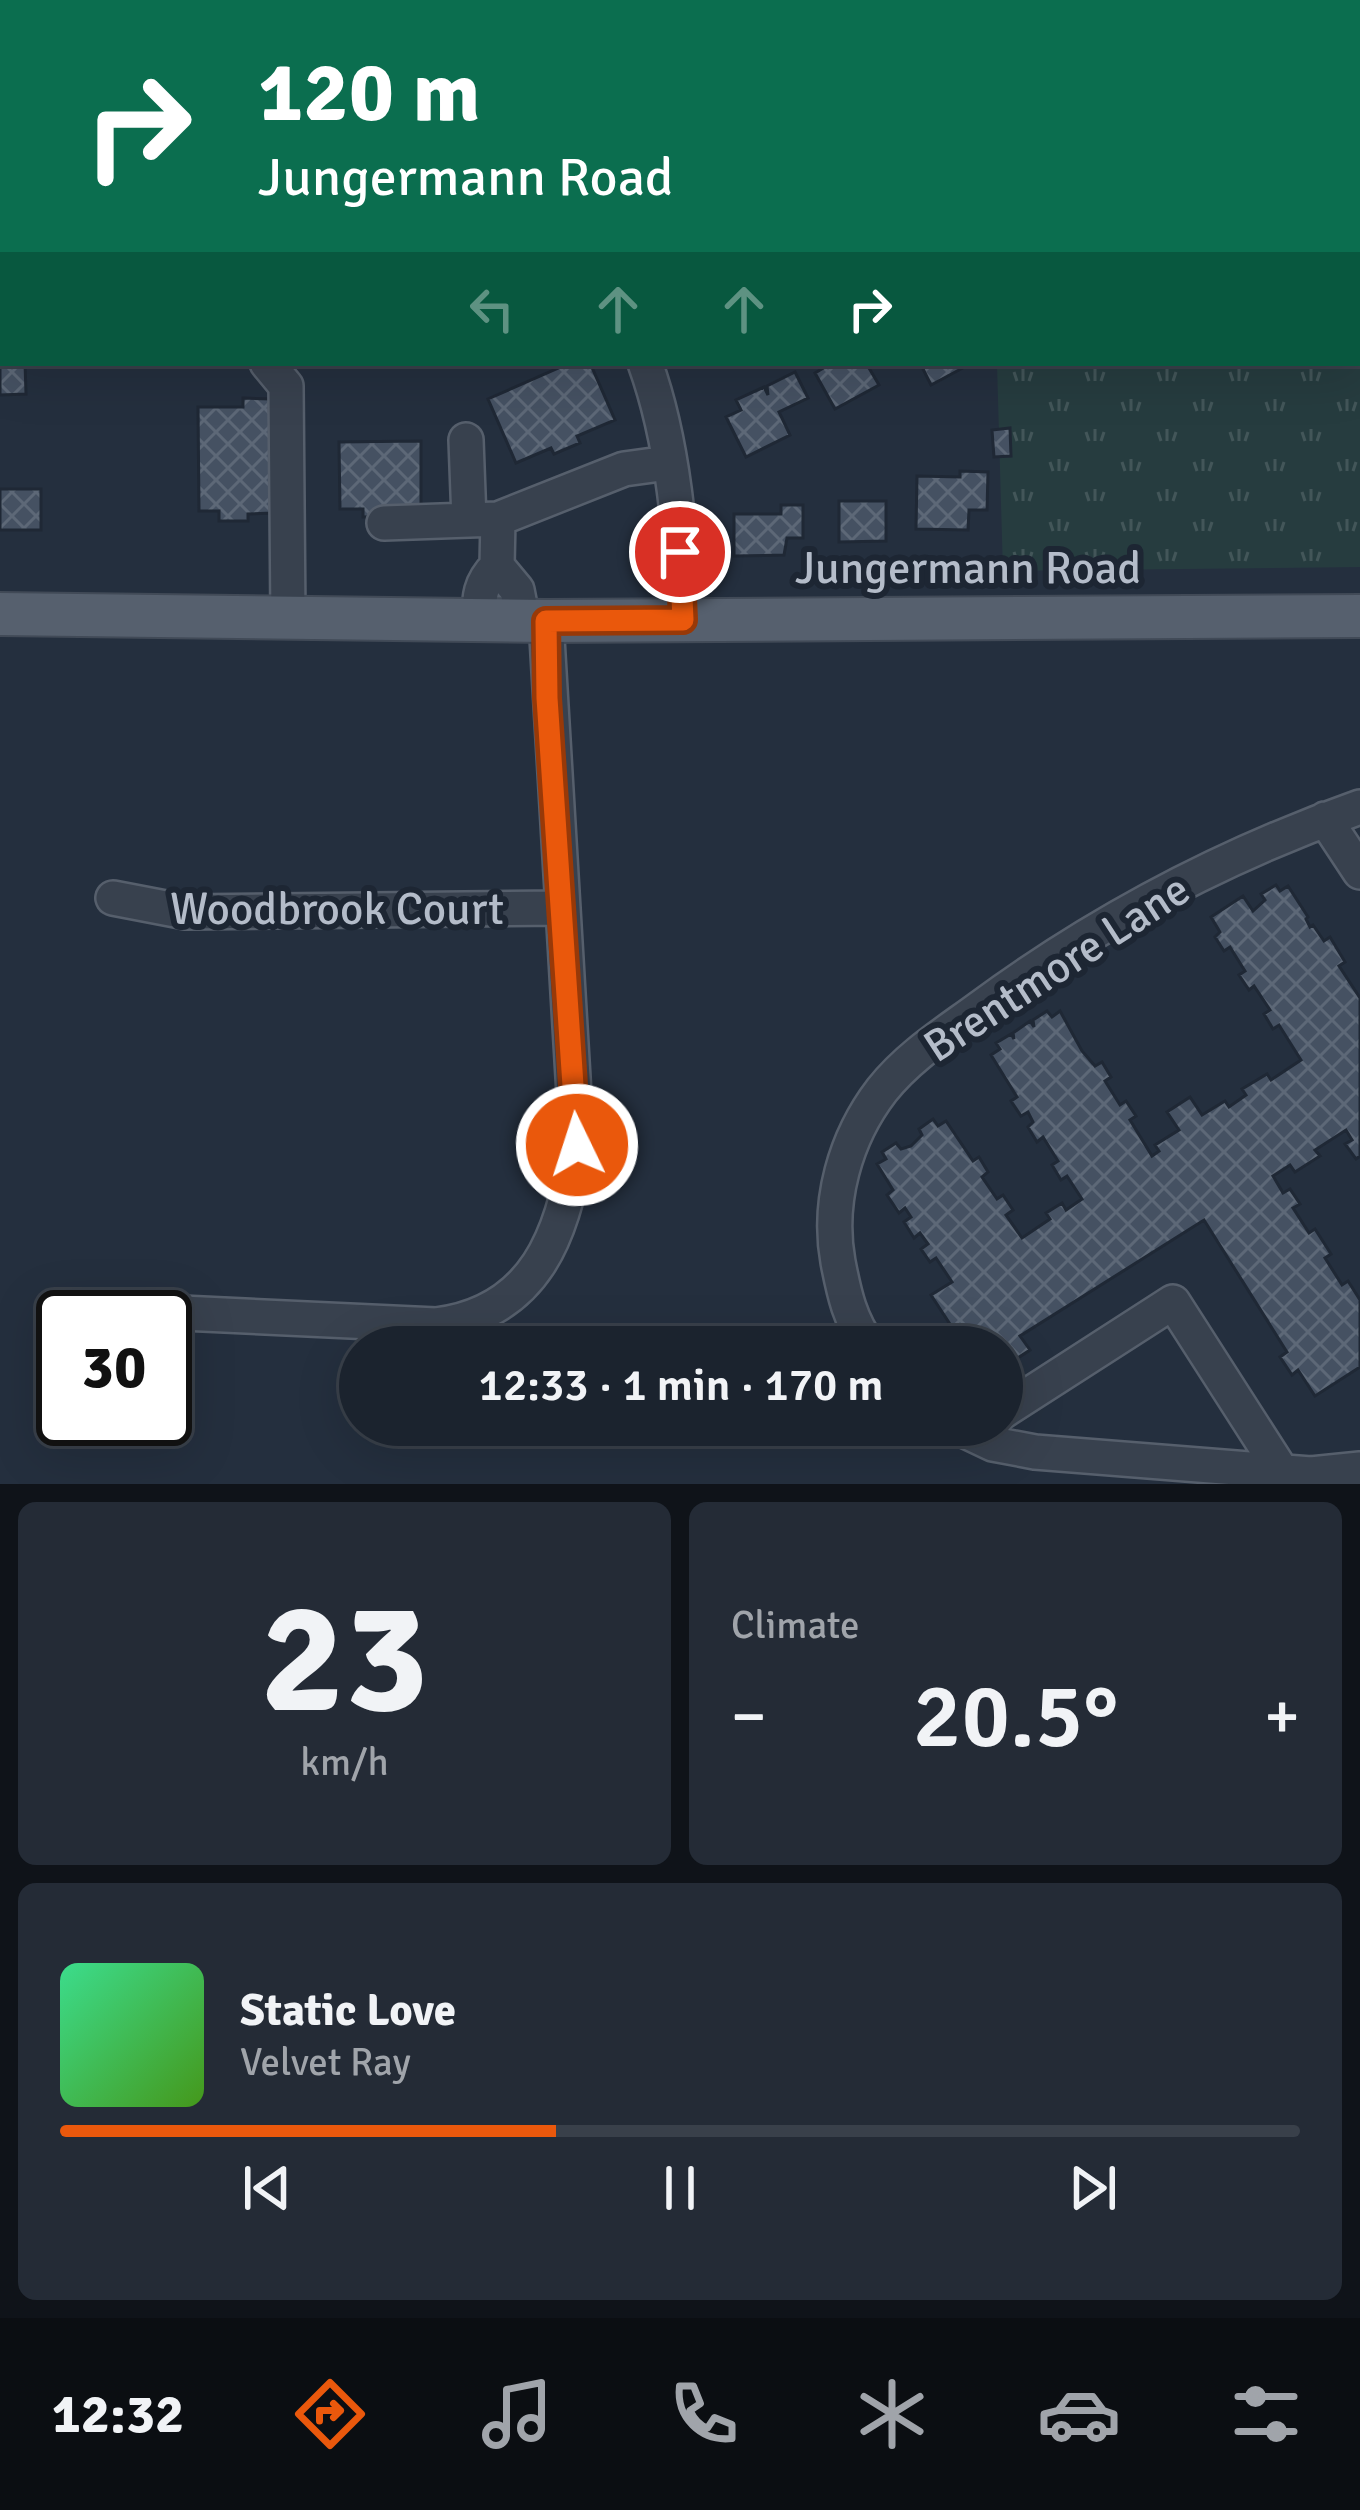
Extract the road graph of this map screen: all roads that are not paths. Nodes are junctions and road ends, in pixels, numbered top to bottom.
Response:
1 (269, 366) edge
2 (649, 366) edge
3 (466, 440) dead end
4 (668, 463) junction
5 (483, 520) junction
6 (384, 524) dead end
7 (497, 566) junction
8 (0, 614) edge
9 (1360, 616) edge
10 (288, 618) junction
11 (479, 620) junction
12 (683, 620) junction
13 (534, 621) junction
14 (1360, 807) edge
15 (1325, 819) junction
16 (1360, 872) edge
17 (113, 898) dead end
18 (562, 908) junction
19 (192, 1313) edge
20 (859, 1326) edge
21 (1023, 1399) edge
22 (1004, 1446) edge
23 (1360, 1469) edge
24 (1282, 1472) junction

1 - 10 street
2 - 4 street
3 - 5 street
4 - 5 street
4 - 12 street
5 - 6 street
5 - 7 street
7 - 11 street
7 - 13 street
8 - 10 main road, Jungermann Road
9 - 12 main road, Jungermann Road
10 - 11 main road, Jungermann Road
11 - 13 main road, Jungermann Road
12 - 13 main road, Jungermann Road
13 - 18 street
14 - 15 street, Brentmore Lane
15 - 16 street
15 - 20 street, Brentmore Lane
17 - 18 street, Woodbrook Court
18 - 19 street
21 - 24 street
22 - 24 street
23 - 24 street

